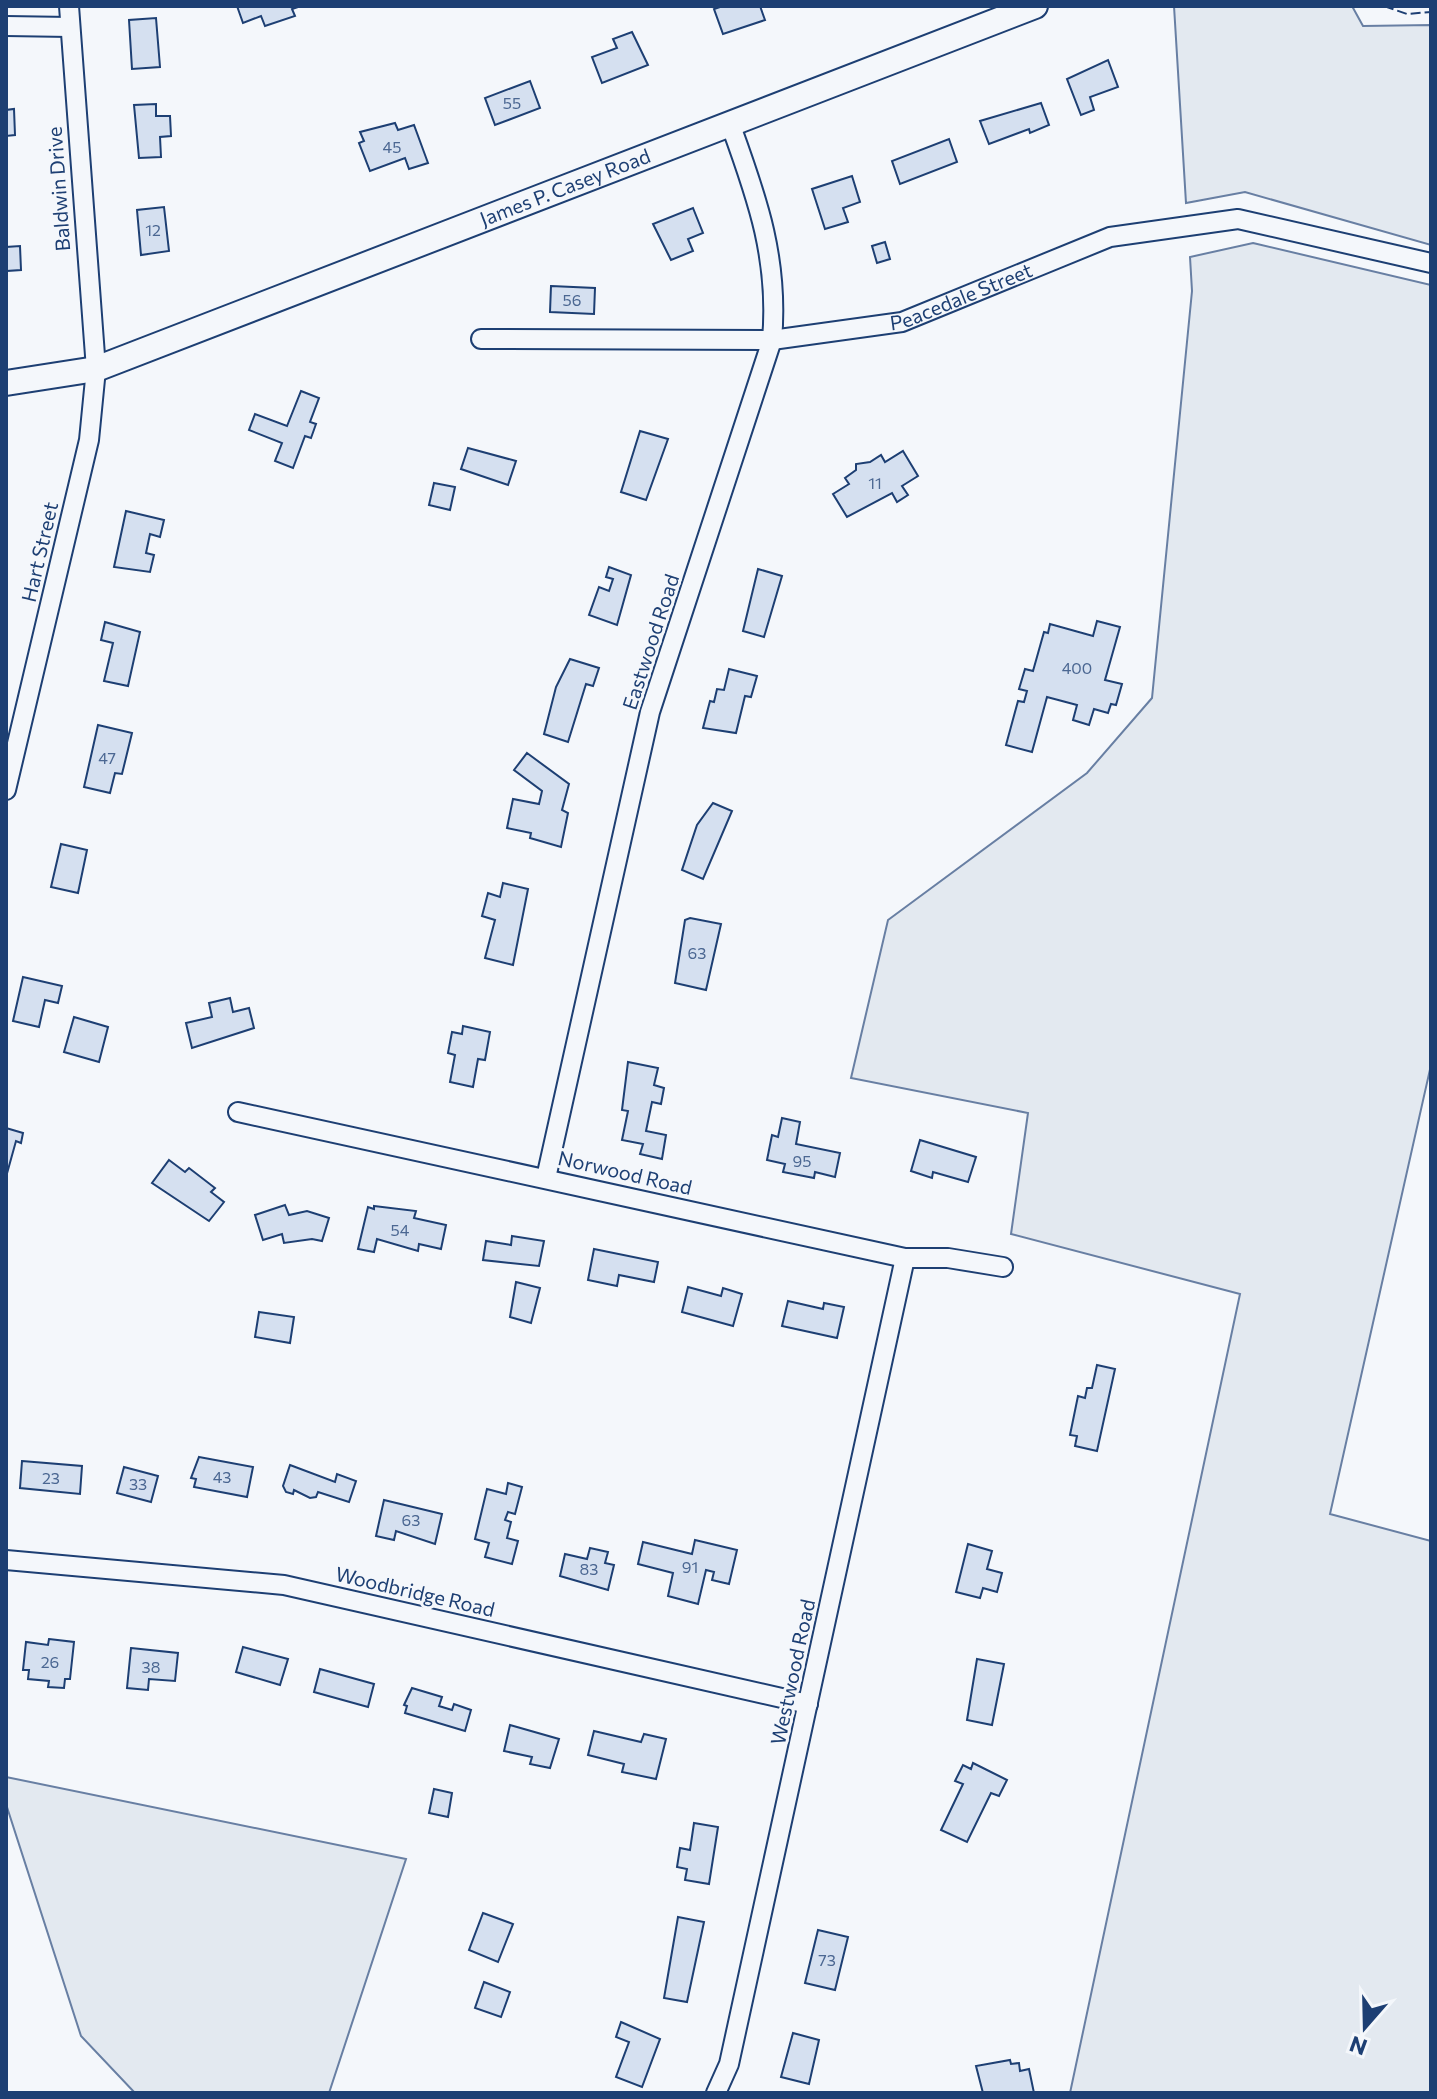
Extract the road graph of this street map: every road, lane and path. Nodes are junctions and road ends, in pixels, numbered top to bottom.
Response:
1 (69, 6) edge
2 (1035, 6) edge
3 (6, 26) edge
4 (70, 27) junction
5 (731, 126) junction
6 (1431, 263) edge
7 (481, 339) dead end
8 (772, 340) junction
9 (96, 369) junction
10 (6, 383) edge
11 (6, 790) edge
12 (238, 1112) dead end
13 (546, 1178) junction
14 (905, 1258) junction
15 (1003, 1267) dead end
16 (6, 1560) edge
17 (808, 1704) junction
18 (716, 2093) edge

1 - 4 street, Baldwin Drive
2 - 5 main road, James P. Casey Road
3 - 4 street
4 - 9 street, Baldwin Drive
5 - 8 street, Eastwood Road
5 - 9 main road, James P. Casey Road
6 - 8 street, Peacedale Street
7 - 8 street, Peacedale Street
8 - 13 street, Eastwood Road
9 - 10 main road
9 - 11 street, Hart Street
12 - 13 street, Norwood Road
13 - 14 street, Norwood Road
14 - 15 street, Norwood Road
14 - 17 street, Westwood Road
16 - 17 street, Woodbridge Road
17 - 18 street, Westwood Road

